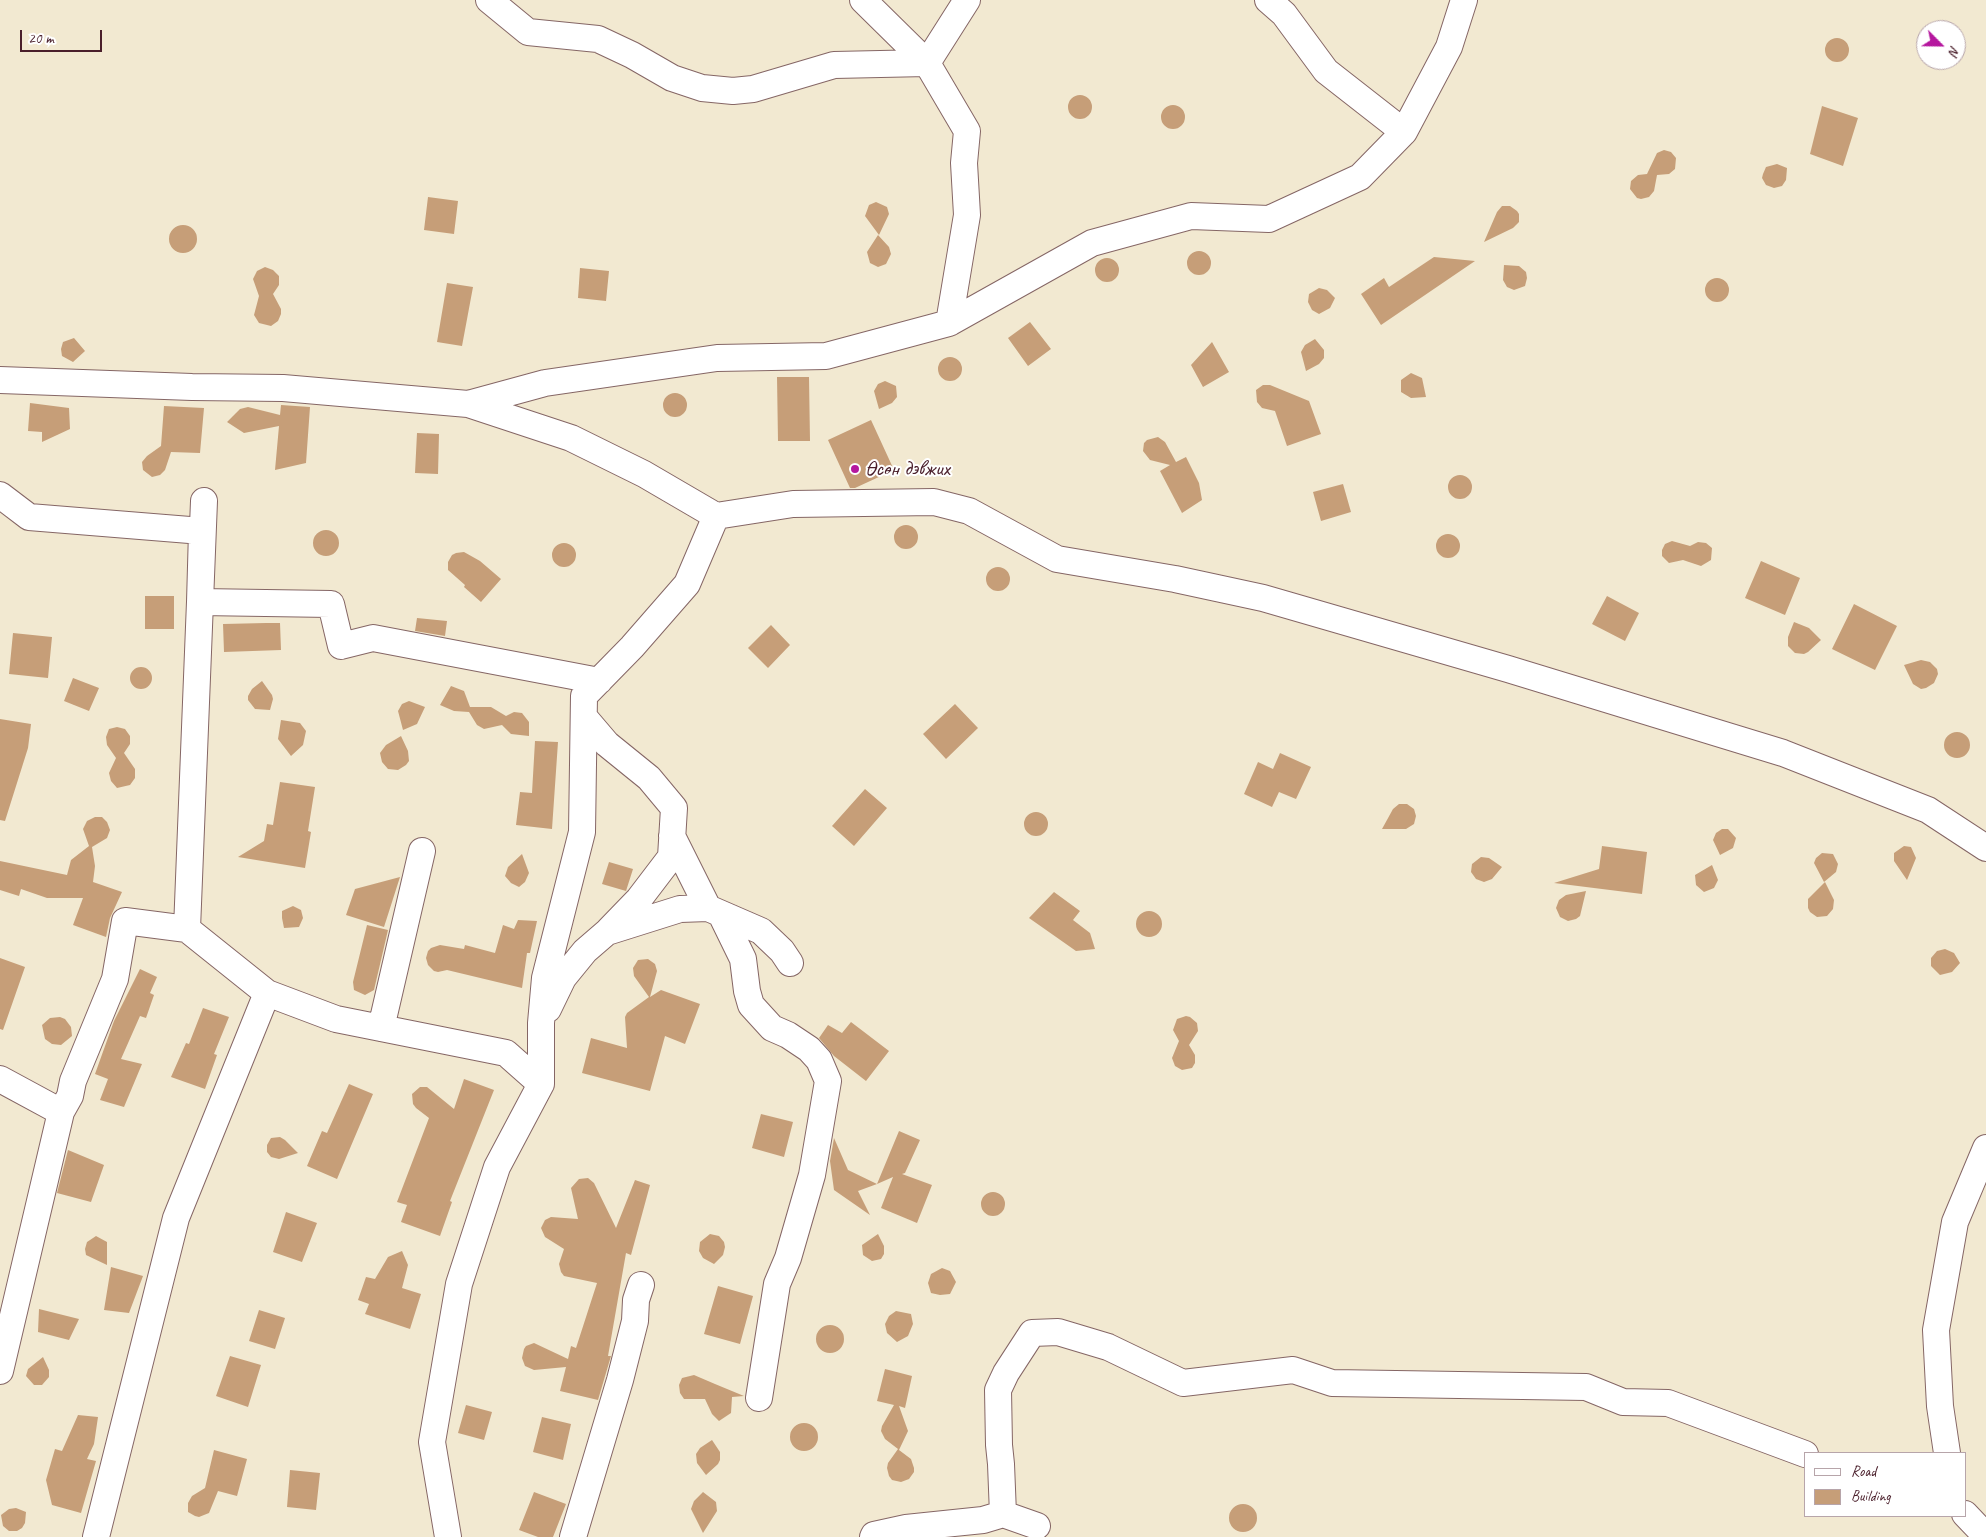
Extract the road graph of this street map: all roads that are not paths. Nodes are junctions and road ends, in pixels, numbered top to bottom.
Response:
1 (489, 0) edge
2 (863, 0) edge
3 (967, 0) edge
4 (1268, 0) edge
5 (1464, 0) edge
6 (927, 63) junction
7 (1404, 132) junction
8 (949, 323) junction
9 (0, 380) edge
10 (468, 404) junction
11 (0, 495) edge
12 (204, 501) dead end
13 (716, 516) junction
14 (202, 531) junction
15 (599, 681) junction
16 (584, 717) junction
17 (672, 836) junction
18 (1986, 848) edge
19 (422, 852) dead end
20 (715, 911) junction
21 (187, 929) junction
22 (607, 932) junction
23 (790, 963) dead end
24 (267, 993) junction
25 (541, 1023) junction
26 (381, 1028) junction
27 (0, 1079) edge
28 (541, 1084) junction
29 (61, 1112) junction
30 (1986, 1148) edge
31 (641, 1285) dead end
32 (0, 1371) edge
33 (760, 1398) dead end
34 (1947, 1452) edge
35 (1804, 1454) edge
36 (1003, 1514) junction
37 (1966, 1515) edge
38 (1037, 1526) dead end
39 (1986, 1536) edge
40 (96, 1537) edge
41 (448, 1537) edge
42 (573, 1537) edge
43 (873, 1537) edge

1 - 6 street
2 - 6 street
3 - 6 street
4 - 7 street
5 - 7 street
6 - 8 street
7 - 8 street
8 - 10 street
9 - 10 street
10 - 13 street
11 - 14 street
12 - 14 street
13 - 15 street
13 - 18 street
14 - 15 street
14 - 21 street
15 - 16 street
16 - 17 street
16 - 25 street
17 - 20 street
17 - 22 street
19 - 26 street
20 - 22 street
20 - 23 street
20 - 33 street
21 - 24 street
21 - 29 street
22 - 25 street
24 - 26 street
24 - 40 street
25 - 28 street
26 - 28 street
27 - 29 street
28 - 41 street
29 - 32 street
30 - 34 street
31 - 42 street
35 - 36 street
36 - 38 street
36 - 43 street
37 - 39 street

